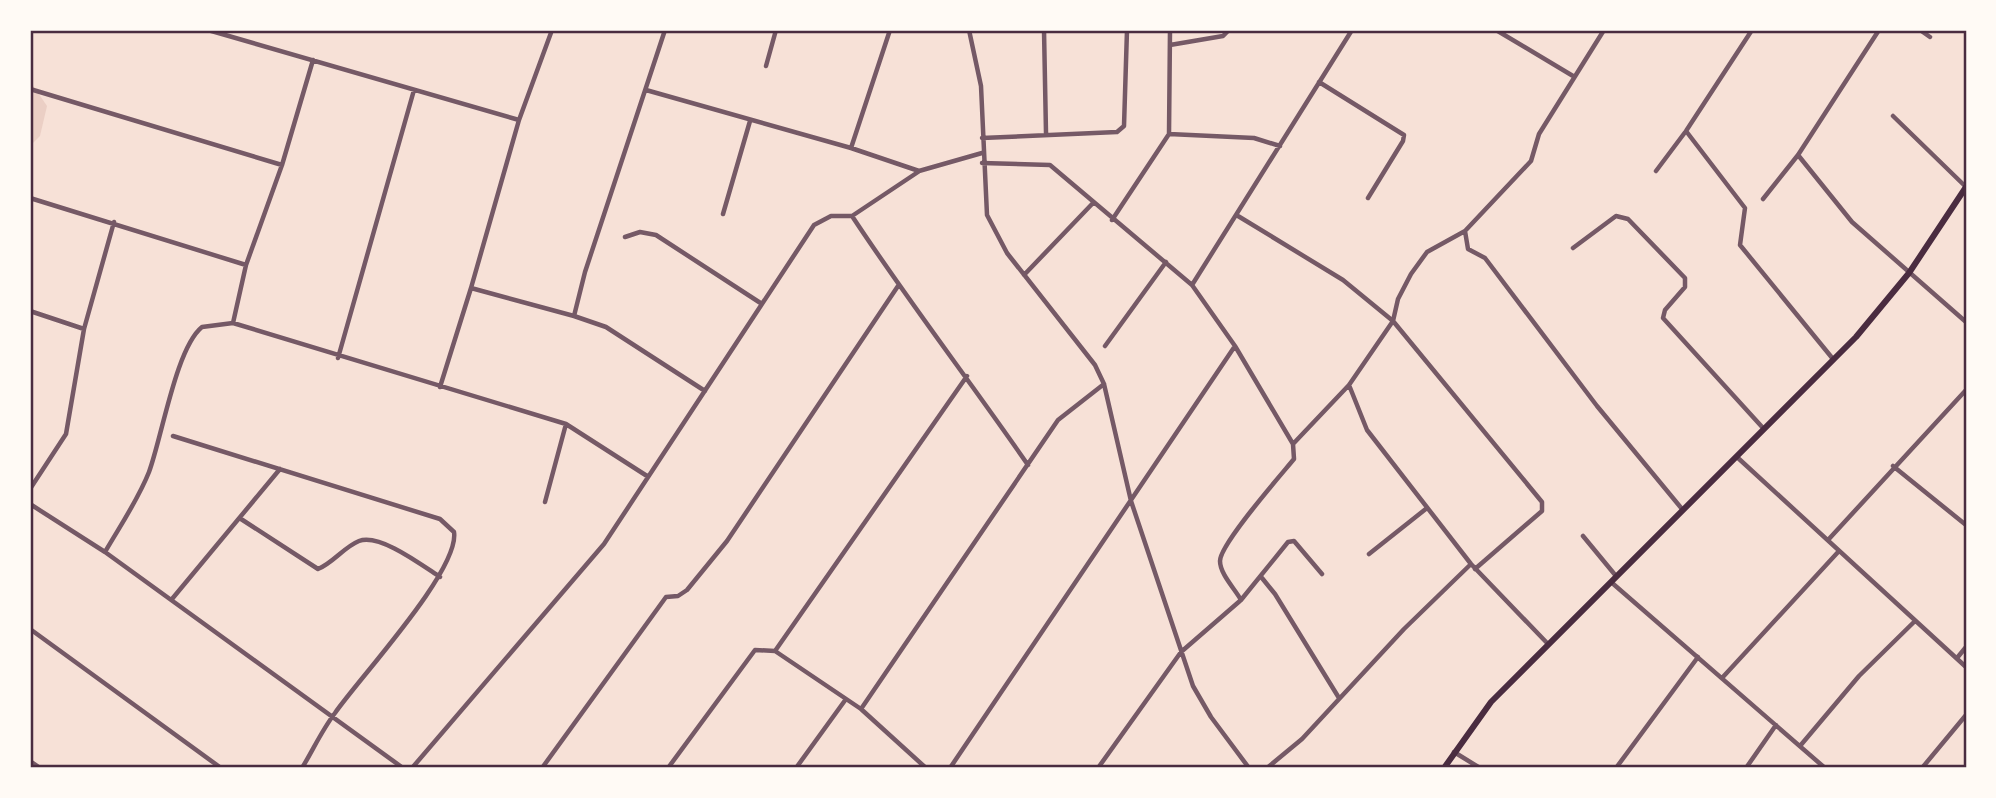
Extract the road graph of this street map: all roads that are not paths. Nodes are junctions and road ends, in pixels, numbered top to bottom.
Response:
1 (208, 30) edge
2 (552, 30) edge
3 (664, 30) edge
4 (776, 30) edge
5 (890, 30) edge
6 (969, 30) edge
7 (1044, 30) edge
8 (1127, 30) edge
9 (1170, 30) edge
10 (1228, 30) edge
11 (1352, 30) edge
12 (1496, 30) edge
13 (1604, 30) edge
14 (1752, 30) edge
15 (1879, 30) edge
16 (1920, 30) edge
17 (1930, 37) dead end
18 (1170, 45) junction
19 (313, 61) junction
20 (766, 66) dead end
21 (1573, 76) junction
22 (1320, 82) junction
23 (30, 89) edge
24 (414, 90) junction
25 (646, 90) junction
26 (1893, 116) dead end
27 (519, 120) junction
28 (750, 121) junction
29 (1686, 131) junction
30 (1046, 133) junction
31 (1169, 134) junction
32 (982, 138) junction
33 (1280, 146) junction
34 (851, 148) junction
35 (982, 153) junction
36 (1798, 155) junction
37 (982, 163) junction
38 (282, 166) junction
39 (919, 171) junction
40 (1656, 171) dead end
41 (1966, 187) edge
42 (30, 198) edge
43 (1368, 198) dead end
44 (1763, 199) dead end
45 (1093, 203) junction
46 (723, 214) dead end
47 (852, 216) junction
48 (1238, 216) junction
49 (1112, 220) junction
50 (114, 222) junction
51 (1465, 230) junction
52 (625, 237) dead end
53 (1573, 248) dead end
54 (1166, 262) junction
55 (246, 265) junction
56 (1909, 273) junction
57 (1024, 275) junction
58 (1192, 285) junction
59 (898, 286) junction
60 (471, 288) junction
61 (762, 304) junction
62 (30, 311) edge
63 (574, 316) junction
64 (1393, 321) junction
65 (1966, 322) edge
66 (233, 324) junction
67 (84, 329) junction
68 (1105, 346) dead end
69 (1235, 346) junction
70 (338, 358) junction
71 (1833, 359) junction
72 (967, 376) junction
73 (1104, 384) junction
74 (1349, 385) junction
75 (440, 387) junction
76 (1966, 390) edge
77 (705, 391) junction
78 (566, 424) junction
79 (1763, 428) junction
80 (173, 436) dead end
81 (1293, 444) junction
82 (1738, 458) junction
83 (1028, 465) junction
84 (1893, 466) junction
85 (280, 468) junction
86 (647, 477) junction
87 (30, 489) edge
88 (1131, 501) junction
89 (545, 502) dead end
90 (30, 504) edge
91 (1427, 508) junction
92 (1682, 509) junction
93 (241, 519) junction
94 (1966, 525) edge
95 (1583, 536) dead end
96 (1829, 540) junction
97 (1839, 551) junction
98 (105, 552) junction
99 (1369, 554) dead end
100 (1471, 564) junction
101 (1475, 569) junction
102 (1321, 574) dead end
103 (440, 577) junction
104 (1262, 578) junction
105 (1614, 579) junction
106 (172, 599) junction
107 (1241, 600) junction
108 (1915, 621) junction
109 (30, 629) edge
110 (1548, 644) junction
111 (1966, 647) edge
112 (775, 651) junction
113 (1181, 652) junction
114 (1698, 657) junction
115 (1957, 658) junction
116 (1966, 667) edge
117 (1722, 678) junction
118 (1339, 698) junction
119 (846, 699) junction
120 (862, 709) junction
121 (333, 715) junction
122 (1966, 715) edge
123 (1776, 725) junction
124 (1800, 746) junction
125 (1454, 751) junction
126 (30, 761) edge
127 (40, 768) edge
128 (222, 768) edge
129 (302, 768) edge
130 (403, 768) edge
131 (412, 768) edge
132 (542, 768) edge
133 (668, 768) edge
134 (796, 768) edge
135 (926, 768) edge
136 (950, 768) edge
137 (1098, 768) edge
138 (1250, 768) edge
139 (1268, 768) edge
140 (1444, 768) edge
141 (1480, 768) edge
142 (1616, 768) edge
143 (1746, 768) edge
144 (1825, 768) edge
145 (1922, 768) edge

1 - 19 street
2 - 27 street
3 - 25 street
4 - 20 street
5 - 34 street
6 - 32 street
7 - 30 street
8 - 30 street
9 - 18 street
10 - 18 street
11 - 22 street
12 - 21 street
13 - 21 street
14 - 29 street
15 - 36 street
16 - 17 street
18 - 31 street
19 - 24 street
19 - 38 street
21 - 51 street
22 - 33 street
22 - 43 street
23 - 38 street
24 - 27 street
24 - 70 street
25 - 28 street
25 - 63 street
26 - 41 street
27 - 60 street
28 - 34 street
28 - 46 street
29 - 40 street
29 - 71 street
30 - 32 street
31 - 33 street
31 - 49 street
32 - 35 street
33 - 48 street
34 - 39 street
35 - 37 street
35 - 39 street
36 - 44 street
36 - 56 street
37 - 45 street
37 - 57 street
38 - 55 street
39 - 47 street
41 - 56 main road
42 - 50 street
45 - 49 street
45 - 57 street
47 - 59 street
47 - 61 street
48 - 58 street
48 - 64 street
49 - 54 street
50 - 55 street
50 - 67 street
51 - 64 street
51 - 92 street
52 - 61 street
53 - 79 street
54 - 58 street
54 - 68 street
55 - 66 street
56 - 65 street
56 - 71 main road
57 - 73 street
58 - 69 street
59 - 72 street
59 - 132 street
60 - 63 street
60 - 75 street
61 - 77 street
62 - 67 street
63 - 77 street
64 - 74 street
64 - 101 street
66 - 70 street
66 - 98 street
67 - 87 street
69 - 81 street
69 - 88 street
70 - 75 street
71 - 79 main road
72 - 83 street
72 - 112 street
73 - 83 street
73 - 88 street
74 - 81 street
74 - 91 street
75 - 78 street
76 - 84 street
77 - 86 street
78 - 86 street
78 - 89 street
79 - 82 main road
80 - 85 street
81 - 107 street
82 - 92 main road
82 - 96 street
83 - 120 street
84 - 94 street
84 - 96 street
85 - 93 street
85 - 103 street
86 - 131 street
88 - 113 street
88 - 136 street
90 - 98 street
91 - 99 street
91 - 100 street
92 - 105 main road
93 - 103 street
93 - 106 street
95 - 105 street
96 - 97 street
97 - 108 street
97 - 117 street
98 - 106 street
100 - 101 street
100 - 118 street
101 - 110 street
102 - 104 street
103 - 121 street
104 - 107 street
104 - 118 street
105 - 110 main road
105 - 114 street
106 - 121 street
107 - 113 street
108 - 115 street
108 - 124 street
109 - 128 street
110 - 125 main road
111 - 115 street
112 - 119 street
112 - 133 street
113 - 137 street
113 - 138 street
114 - 117 street
114 - 142 street
115 - 116 street
117 - 123 street
118 - 139 street
119 - 120 street
119 - 134 street
120 - 135 street
121 - 129 street
121 - 130 street
122 - 145 street
123 - 124 street
123 - 143 street
124 - 144 street
125 - 140 main road
125 - 141 street
126 - 127 street

